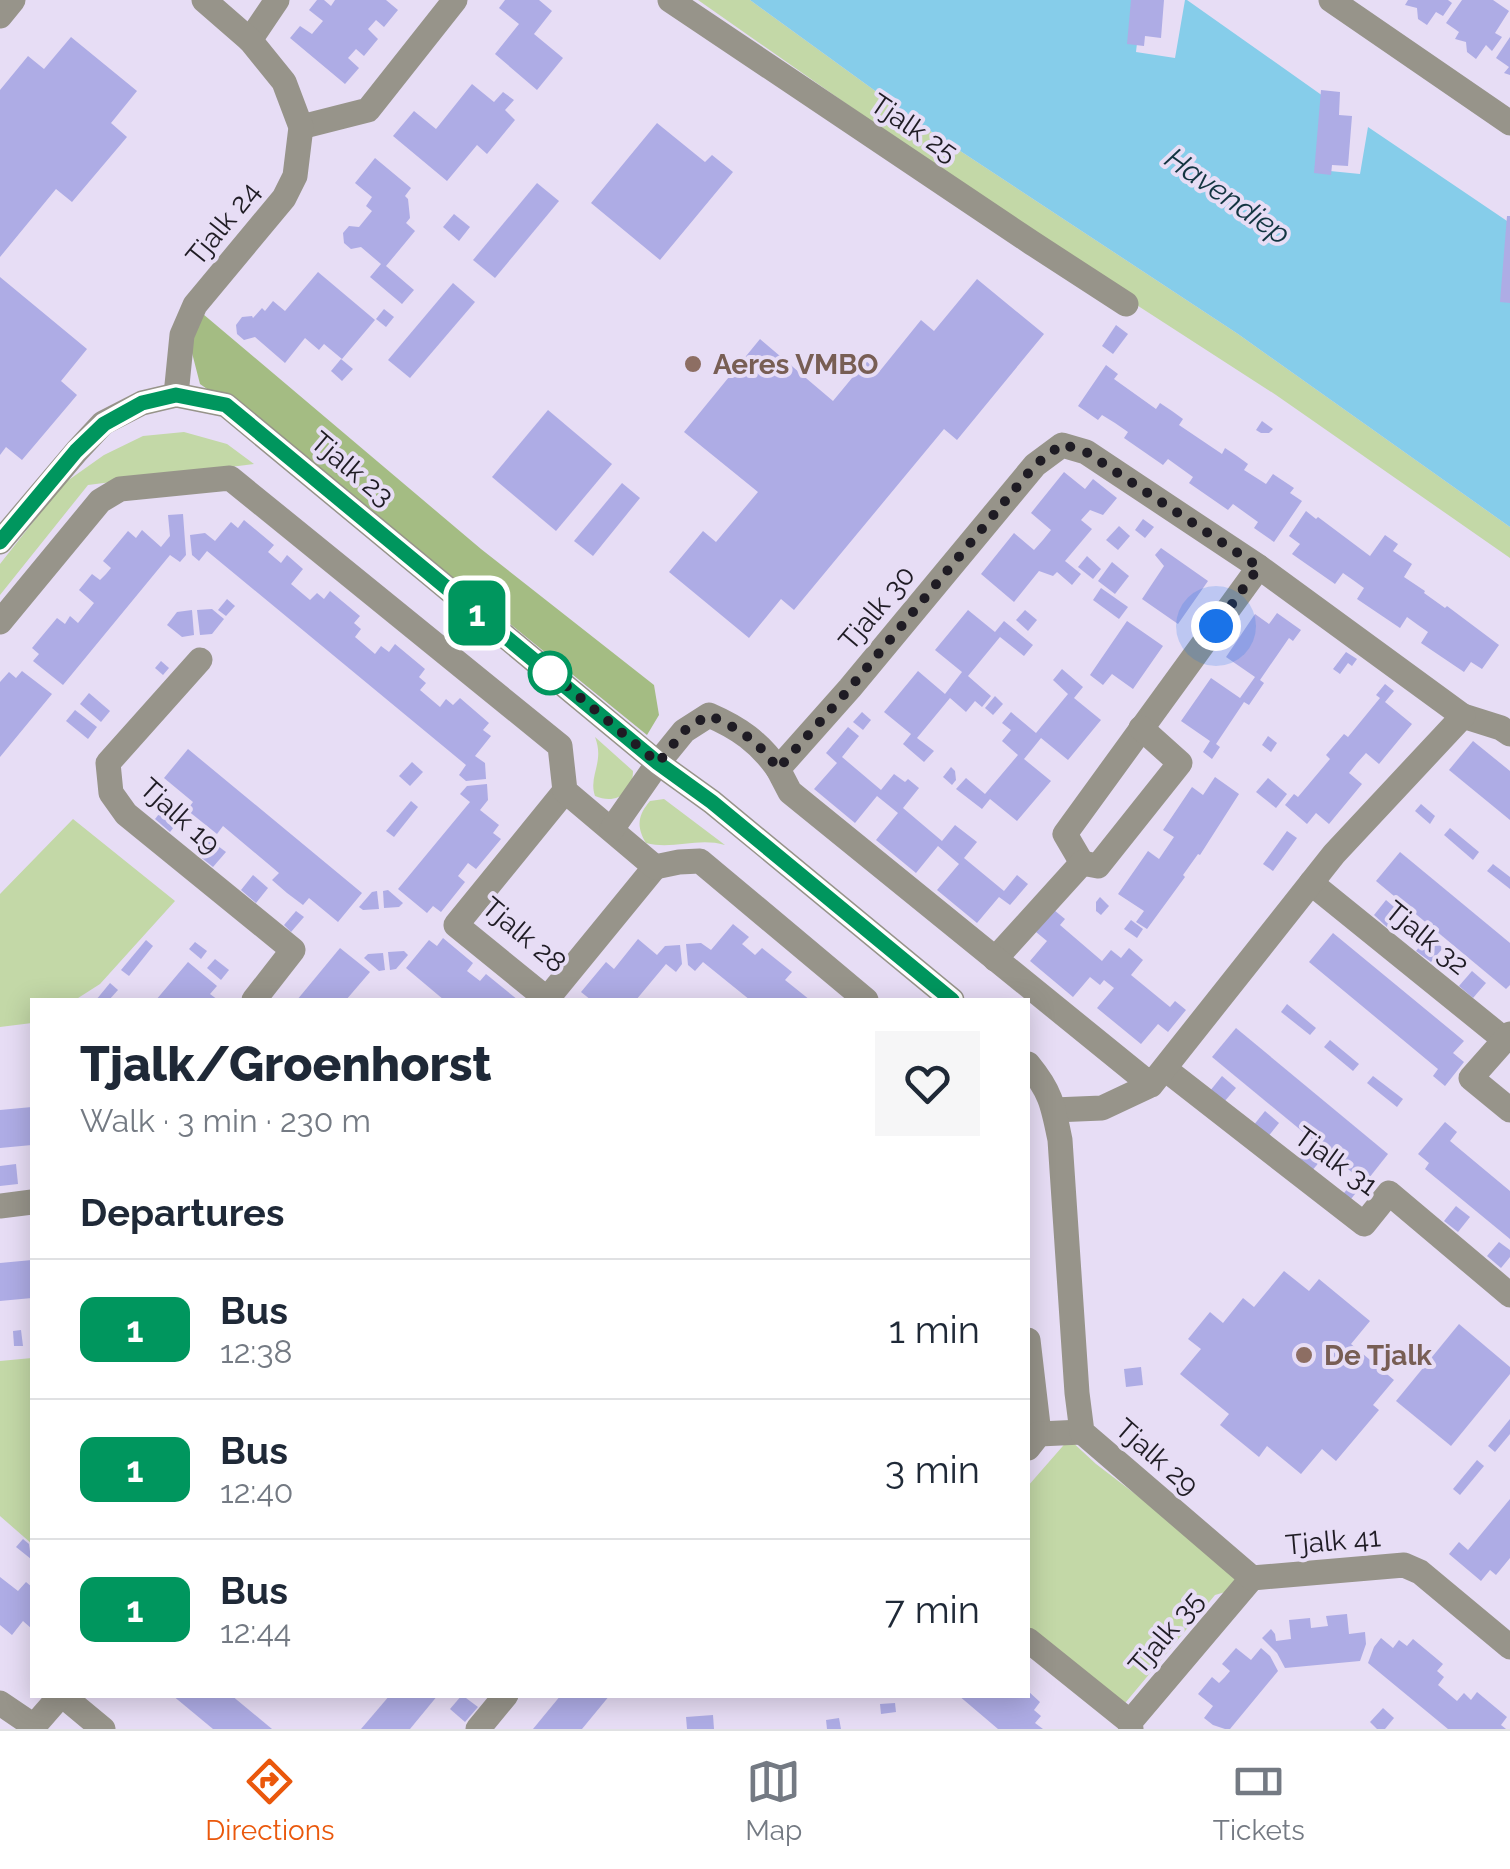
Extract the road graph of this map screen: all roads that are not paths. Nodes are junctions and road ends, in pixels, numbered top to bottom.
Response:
1 (13, 0) edge
2 (204, 0) edge
3 (277, 0) edge
4 (456, 0) edge
5 (670, 0) edge
6 (1331, 0) edge
7 (0, 16) edge
8 (250, 40) junction
9 (1510, 123) edge
10 (300, 127) junction
11 (1126, 304) dead end
12 (176, 395) junction
13 (0, 542) edge
14 (1259, 567) junction
15 (0, 622) edge
16 (200, 660) dead end
17 (1463, 716) junction
18 (1141, 728) junction
19 (1510, 734) edge
20 (658, 763) junction
21 (778, 769) junction
22 (566, 791) junction
23 (612, 829) junction
24 (1082, 863) junction
25 (655, 867) junction
26 (1311, 883) junction
27 (995, 959) junction
28 (256, 998) edge
29 (546, 998) edge
30 (548, 998) edge
31 (864, 998) edge
32 (950, 998) edge
33 (1508, 1037) edge
34 (1030, 1066) edge
35 (1158, 1077) junction
36 (1054, 1110) junction
37 (1510, 1110) edge
38 (30, 1202) edge
39 (0, 1206) edge
40 (1510, 1295) edge
41 (1030, 1380) edge
42 (1082, 1432) junction
43 (1033, 1441) edge
44 (1252, 1578) junction
45 (1507, 1638) edge
46 (1030, 1642) edge
47 (59, 1698) edge
48 (66, 1698) edge
49 (504, 1698) edge
50 (0, 1704) edge
51 (1131, 1726) edge
52 (103, 1729) edge
53 (478, 1729) edge

1 - 7 street
2 - 8 street, Tjalk 24
3 - 8 street
4 - 10 street
5 - 11 street, Tjalk 25
6 - 9 street
8 - 10 street, Tjalk 24
10 - 12 street, Tjalk 24
12 - 13 street, Tjalk 23
12 - 20 street, Tjalk 23
14 - 17 street, Tjalk 30
14 - 18 street
14 - 21 street, Tjalk 30
15 - 22 street
16 - 28 street, Tjalk 19
17 - 19 street, Tjalk 30
17 - 26 street
18 - 24 street
18 - 24 street
20 - 21 street
20 - 23 street
20 - 32 street
21 - 27 street
22 - 23 street
22 - 29 street, Tjalk 28
23 - 25 street
24 - 27 street
25 - 30 street, Tjalk 28
25 - 31 street
26 - 33 street, Tjalk 32
26 - 35 street
27 - 35 street
33 - 37 street, Tjalk 32
34 - 36 street, Tjalk 29
35 - 36 street
35 - 40 street, Tjalk 31
36 - 42 street, Tjalk 29
38 - 39 street
41 - 43 street
42 - 43 street
42 - 44 street, Tjalk 29
44 - 45 street, Tjalk 41
44 - 51 street, Tjalk 35
46 - 51 street
47 - 50 street
48 - 52 street
49 - 53 street

